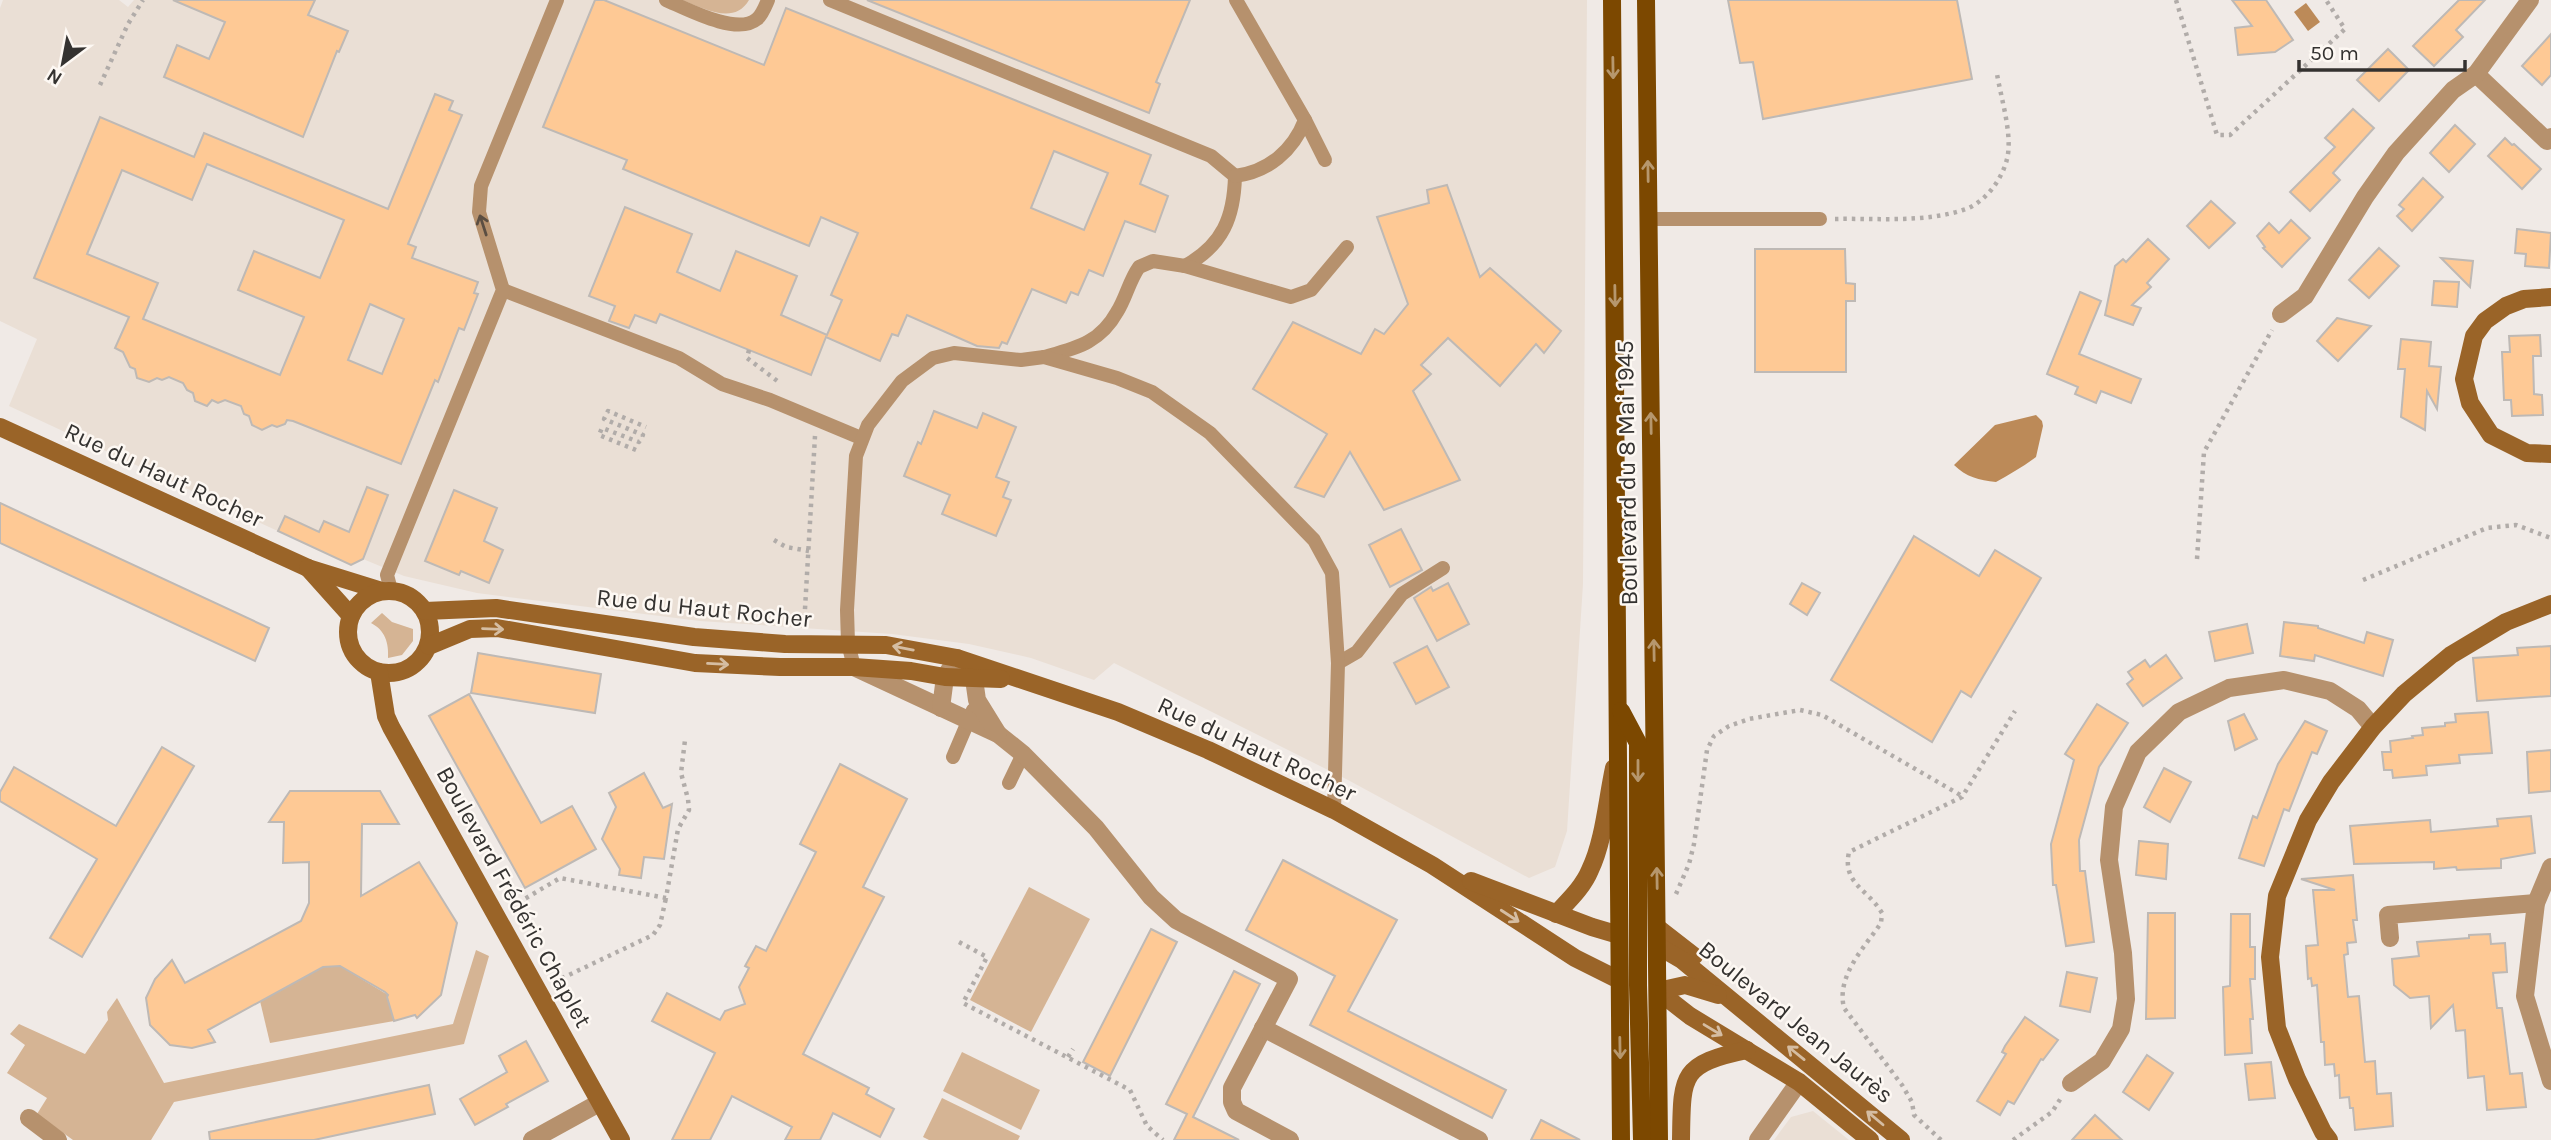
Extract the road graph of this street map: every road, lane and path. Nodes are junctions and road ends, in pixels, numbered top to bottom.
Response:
1 (143, 0) edge
2 (557, 0) edge
3 (666, 0) edge
4 (768, 0) edge
5 (830, 0) edge
6 (1236, 0) edge
7 (1612, 0) edge
8 (1646, 0) edge
9 (2176, 0) edge
10 (2326, 0) edge
11 (2530, 0) edge
12 (1997, 74) dead end
13 (2476, 74) junction
14 (100, 85) dead end
15 (1305, 120) junction
16 (2551, 137) edge
17 (1325, 160) dead end
18 (1235, 176) junction
19 (1649, 219) junction
20 (1820, 219) joint
21 (1347, 247) dead end
22 (1185, 266) junction
23 (503, 290) junction
24 (2551, 297) edge
25 (2281, 313) joint
26 (749, 350) dead end
27 (1044, 357) junction
28 (786, 388) dead end
29 (816, 419) junction
30 (0, 427) edge
31 (646, 427) dead end
32 (861, 438) junction
33 (636, 450) dead end
34 (2551, 454) edge
35 (2551, 538) edge
36 (774, 540) dead end
37 (809, 551) junction
38 (2197, 559) dead end
39 (308, 568) junction
40 (1443, 568) dead end
41 (2363, 580) dead end
42 (386, 591) junction
43 (2551, 604) edge
44 (425, 611) junction
45 (351, 616) junction
46 (609, 624) junction
47 (804, 627) dead end
48 (848, 643) junction
49 (429, 646) junction
50 (616, 650) junction
51 (957, 658) junction
52 (1338, 663) junction
53 (854, 667) junction
54 (379, 672) junction
55 (945, 677) junction
56 (974, 679) junction
57 (1015, 679) junction
58 (977, 700) junction
59 (941, 708) junction
60 (1619, 708) junction
61 (2015, 711) dead end
62 (969, 721) junction
63 (2373, 727) junction
64 (998, 734) junction
65 (685, 740) dead end
66 (1619, 745) junction
67 (1023, 754) junction
68 (953, 757) dead end
69 (1009, 783) dead end
70 (1962, 797) junction
71 (1335, 810) junction
72 (1432, 865) junction
73 (2551, 867) edge
74 (666, 898) junction
75 (1673, 901) dead end
76 (2536, 903) junction
77 (1556, 914) junction
78 (498, 916) junction
79 (1619, 935) junction
80 (1658, 937) junction
81 (2390, 938) dead end
82 (1637, 940) junction
83 (959, 942) dead end
84 (1619, 980) junction
85 (549, 984) dead end
86 (1638, 985) junction
87 (1658, 991) junction
88 (1733, 1001) junction
89 (1263, 1028) junction
90 (1073, 1049) dead end
91 (1747, 1050) junction
92 (1068, 1058) junction
93 (2547, 1058) edge
94 (2551, 1081) edge
95 (1799, 1082) junction
96 (2071, 1083) joint
97 (599, 1103) junction
98 (29, 1118) dead end
99 (2322, 1137) edge
100 (58, 1140) edge
101 (532, 1140) edge
102 (621, 1140) edge
103 (1163, 1140) edge
104 (1290, 1140) edge
105 (1479, 1140) edge
106 (1621, 1140) edge
107 (1642, 1140) edge
108 (1659, 1140) edge
109 (1681, 1140) edge
110 (1758, 1140) edge
111 (1870, 1140) edge
112 (1901, 1140) edge
113 (1941, 1140) edge
114 (2013, 1140) edge

1 - 14 path
23 -> 2 lane
3 - 4 lane
5 - 18 lane
6 - 15 lane
7 -> 60 main road, Boulevard du 8 Mai 1945
19 -> 8 main road, Boulevard du 8 Mai 1945
9 - 10 path
11 - 13 street
12 - 20 path
13 - 16 street
13 - 25 street
15 - 17 lane
15 - 18 lane
18 - 22 lane
19 - 20 lane
80 -> 19 main road, Boulevard du 8 Mai 1945
21 - 22 lane
22 - 27 lane
23 - 29 lane
23 - 42 lane
24 - 34 street
25 - 38 path
26 - 28 path
27 - 32 lane
27 - 52 lane
29 - 32 lane
29 - 37 path
30 - 39 street, Rue du Haut Rocher
31 - 33 path
32 - 48 lane
35 - 41 path
36 - 37 path
37 - 47 path
39 - 42 street, Rue du Haut Rocher
39 - 45 street, Rue du Haut Rocher
40 - 52 lane
42 - 44 street
42 - 45 street
43 - 63 street
44 - 46 street, Rue du Haut Rocher
44 - 49 street
45 - 54 street
46 - 48 street, Rue du Haut Rocher
46 - 50 lane
51 -> 48 street, Rue du Haut Rocher
48 - 53 lane
49 -> 50 street, Rue du Haut Rocher
49 - 54 street
50 -> 53 street, Rue du Haut Rocher
51 - 55 street
51 - 56 street
51 - 57 street, Rue du Haut Rocher
52 - 71 lane
53 - 55 street, Rue du Haut Rocher
53 - 59 street
54 - 78 street, Boulevard Frédéric Chaplet
55 - 56 street, Rue du Haut Rocher
55 - 59 street
56 - 57 street, Rue du Haut Rocher
56 - 58 street
57 - 71 street, Rue du Haut Rocher
58 - 62 lane
58 - 64 street
59 - 62 street
60 - 66 main road, Boulevard du 8 Mai 1945
60 -> 82 main road
61 - 70 path
62 - 64 street
62 - 68 lane
63 - 96 street
63 - 99 street
64 - 67 street
65 - 74 path
66 - 77 street
66 - 79 main road, Boulevard du 8 Mai 1945
67 - 69 lane
67 - 89 street
70 - 75 path
70 - 113 path
71 - 72 street, Rue du Haut Rocher
72 - 77 street, Rue du Haut Rocher
72 -> 84 street, Rue du Haut Rocher
73 - 76 street
74 - 78 path
74 - 85 path
76 - 81 street
76 - 93 street
77 - 79 street, Rue du Haut Rocher
78 - 97 street, Boulevard Frédéric Chaplet
79 - 82 main road
79 - 84 main road, Boulevard du 8 Mai 1945
80 - 82 main road
80 - 87 main road, Boulevard du 8 Mai 1945
80 - 88 street, Boulevard Jean Jaurès
82 - 86 main road
83 - 92 path
84 - 86 main road, Boulevard Jean Jaurès
84 -> 106 main road, Boulevard du 8 Mai 1945
86 - 87 main road, Boulevard Jean Jaurès
86 - 107 main road
87 - 88 street
87 -> 91 street, Boulevard Jean Jaurès
87 - 108 main road, Boulevard du 8 Mai 1945
112 -> 88 street, Boulevard Jean Jaurès
89 - 104 street
89 - 105 street
90 - 92 path
91 - 95 street, Boulevard Jean Jaurès
91 - 109 street
92 - 103 path
93 - 94 street
95 - 110 street
95 - 111 street, Boulevard Jean Jaurès
96 - 114 path
97 - 101 street
97 - 102 street, Boulevard Frédéric Chaplet
98 - 100 street

